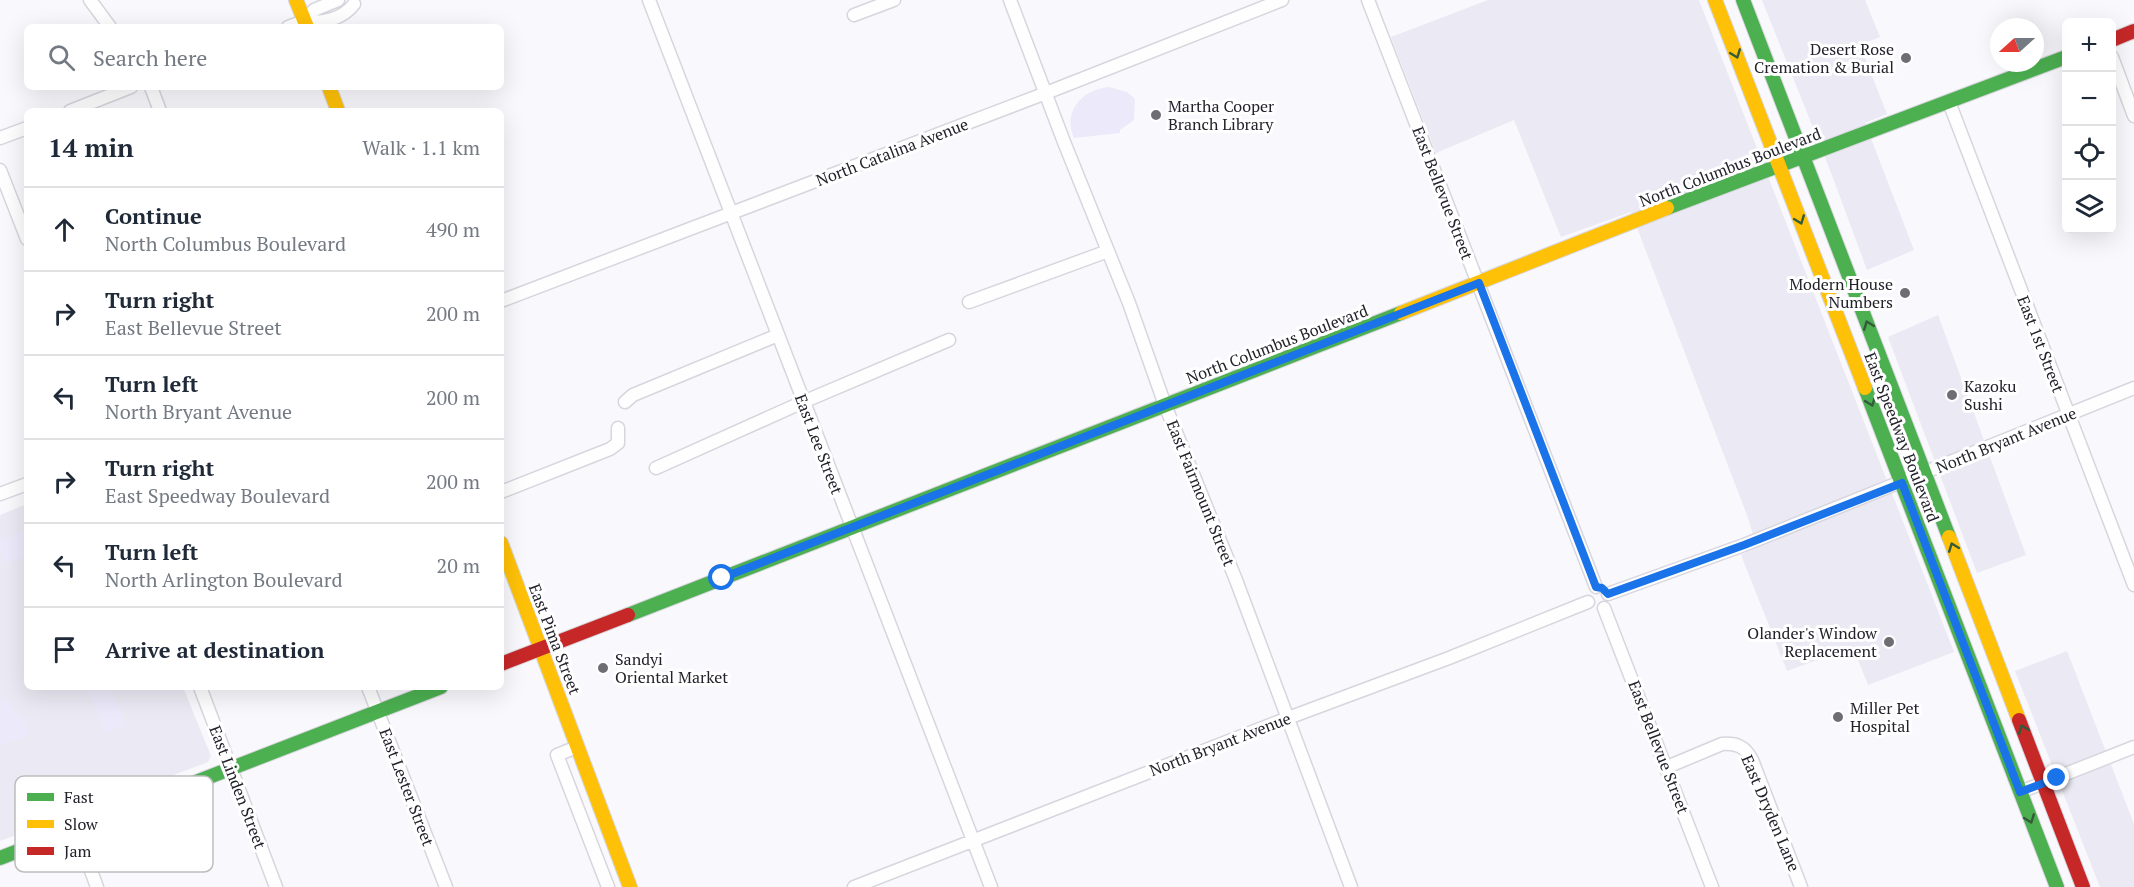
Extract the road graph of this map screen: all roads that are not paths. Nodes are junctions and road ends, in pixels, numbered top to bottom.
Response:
1 (90, 0) edge
2 (296, 0) edge
3 (338, 0) edge
4 (649, 0) edge
5 (894, 0) edge
6 (1010, 0) edge
7 (1282, 0) edge
8 (1368, 0) edge
9 (354, 1) edge
10 (1733, 4) edge
11 (854, 15) dead end
12 (108, 24) edge
13 (305, 24) edge
14 (2134, 31) edge
15 (2116, 38) edge
16 (2062, 59) edge
17 (2116, 68) edge
18 (123, 90) edge
19 (152, 90) edge
20 (330, 90) edge
21 (1046, 93) junction
22 (1949, 102) junction
23 (78, 108) edge
24 (159, 108) edge
25 (337, 108) edge
26 (2134, 116) edge
27 (24, 129) edge
28 (0, 138) edge
29 (1802, 156) junction
30 (1780, 165) junction
31 (0, 170) edge
32 (730, 214) junction
33 (24, 231) edge
34 (1108, 251) junction
35 (1479, 283) junction
36 (504, 300) edge
37 (969, 302) dead end
38 (778, 335) junction
39 (949, 340) dead end
40 (2134, 388) edge
41 (625, 402) dead end
42 (803, 402) junction
43 (1166, 405) junction
44 (2068, 414) junction
45 (618, 428) dead end
46 (656, 468) dead end
47 (1925, 473) junction
48 (1902, 483) junction
49 (24, 485) edge
50 (504, 491) edge
51 (0, 494) edge
52 (852, 527) junction
53 (504, 551) edge
54 (2134, 585) edge
55 (1596, 587) junction
56 (1608, 594) junction
57 (1588, 602) junction
58 (1604, 608) junction
59 (540, 648) junction
60 (504, 663) edge
61 (201, 690) edge
62 (369, 690) edge
63 (433, 690) edge
64 (378, 712) junction
65 (1288, 718) junction
66 (577, 747) junction
67 (2134, 747) edge
68 (1667, 767) junction
69 (231, 769) junction
70 (213, 776) edge
71 (2044, 783) junction
72 (2020, 792) junction
73 (973, 840) junction
74 (15, 852) edge
75 (0, 858) edge
76 (92, 872) edge
77 (98, 887) edge
78 (276, 887) edge
79 (446, 887) edge
80 (608, 887) edge
81 (630, 887) edge
82 (854, 887) edge
83 (991, 887) edge
84 (1351, 887) edge
85 (1712, 887) edge
86 (1801, 887) edge
87 (2057, 887) edge
88 (2084, 887) edge

1 - 12 street
2 - 13 street
3 - 13 street
4 - 32 street, East Lee Street
5 - 11 street
6 - 21 street, East Fairmount Street
7 - 21 street, North Catalina Avenue
8 - 35 street, East Bellevue Street
9 - 13 street
10 - 29 street, East Speedway Boulevard
10 -> 30 street, East Speedway Boulevard
14 - 15 street
16 - 22 street, North Columbus Boulevard
17 - 26 street
18 - 23 street
19 - 24 street
20 - 25 street
21 - 32 street, North Catalina Avenue
21 - 34 street, East Fairmount Street
22 - 29 street, North Columbus Boulevard
22 - 44 street, East 1st Street
27 - 28 street
29 - 30 street, North Columbus Boulevard
47 -> 29 street, East Speedway Boulevard
30 - 35 street, North Columbus Boulevard
30 -> 48 street, East Speedway Boulevard
31 - 33 street
32 - 36 street, North Catalina Avenue
32 - 38 street, East Lee Street
34 - 37 street
34 - 43 street, East Fairmount Street
35 - 43 street, North Columbus Boulevard
35 - 55 street, East Bellevue Street
38 - 41 street
38 - 42 street, East Lee Street
39 - 42 street
40 - 44 street, North Bryant Avenue
42 - 46 street
42 - 52 street, East Lee Street
43 - 52 street, North Columbus Boulevard
43 - 65 street, East Fairmount Street
44 - 47 street, North Bryant Avenue
44 - 54 street, East 1st Street
45 - 50 street
47 - 48 street, North Bryant Avenue
71 -> 47 street, East Speedway Boulevard
48 - 56 street, North Bryant Avenue
48 - 72 street, East Speedway Boulevard
49 - 51 street
52 - 59 street, North Columbus Boulevard
52 - 73 street, East Lee Street
53 - 59 street, East Pima Street
55 - 56 street
55 - 57 street
56 - 58 street
57 - 58 street
57 - 65 street, North Bryant Avenue
58 - 68 street, East Bellevue Street
59 - 60 street, North Columbus Boulevard
59 - 66 street, East Pima Street
61 - 69 street, East Linden Street
62 - 64 street, East Lester Street
63 - 64 street
64 - 69 street
64 - 79 street, East Lester Street
65 - 73 street, North Bryant Avenue
65 - 84 street, East Fairmount Street
66 - 80 street
66 - 81 street, East Pima Street
67 - 71 street
68 - 85 street, East Bellevue Street
68 - 86 street, East Dryden Lane
69 - 70 street
69 - 78 street, East Linden Street
71 - 72 street
71 - 88 street, East Speedway Boulevard
72 -> 87 street, East Speedway Boulevard
73 - 82 street, North Bryant Avenue
73 - 83 street, East Lee Street
74 - 75 street
76 - 77 street

